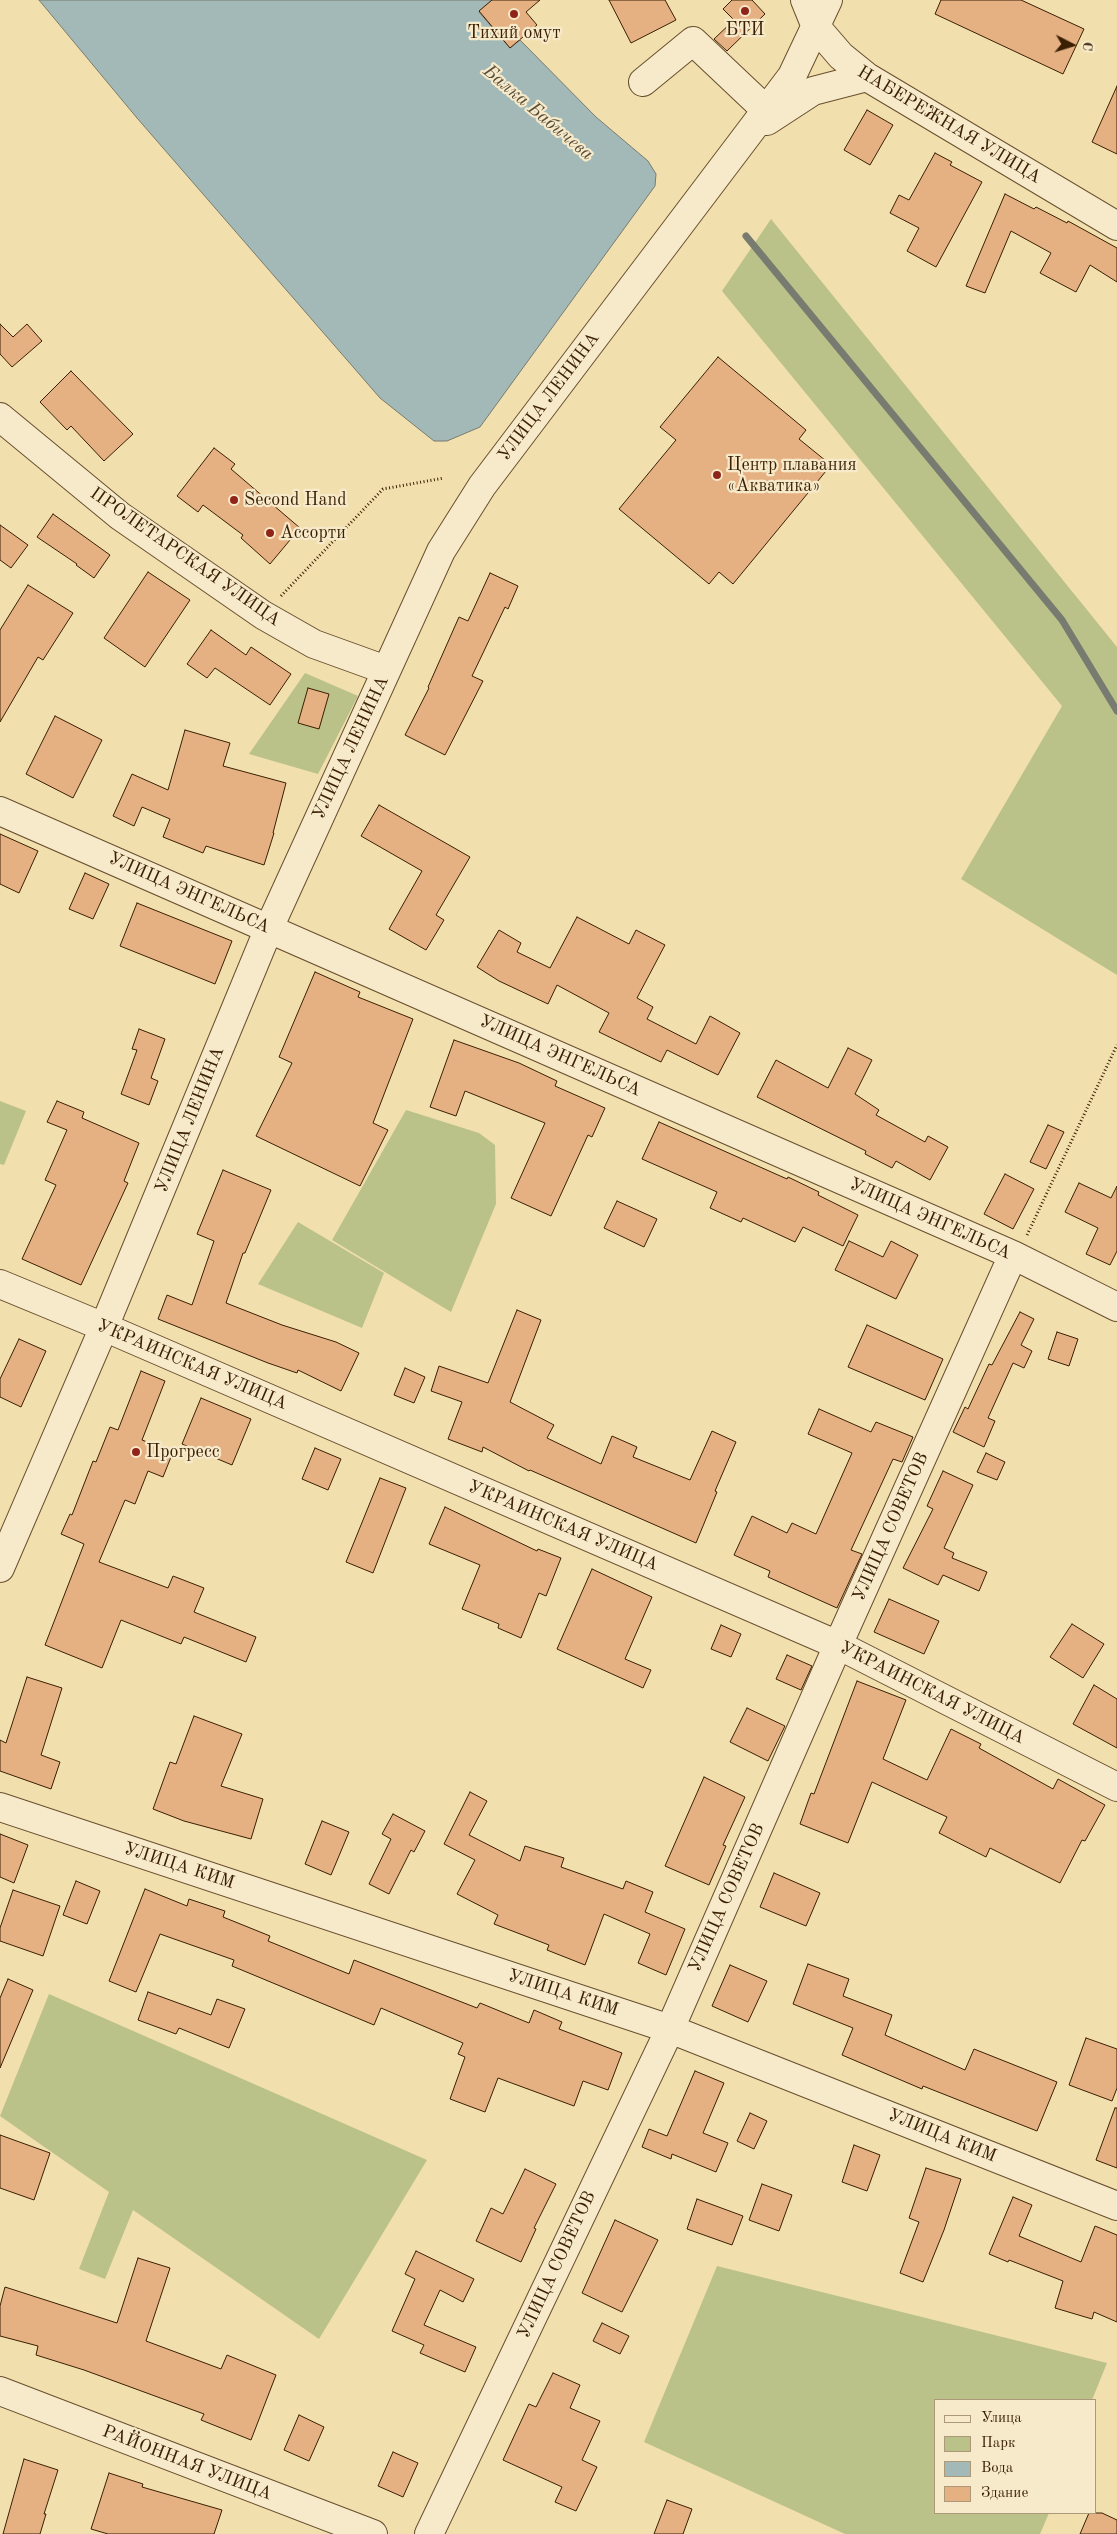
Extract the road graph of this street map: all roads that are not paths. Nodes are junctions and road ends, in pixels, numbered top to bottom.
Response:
1 (805, 0) edge
2 (828, 0) edge
3 (816, 27) junction
4 (867, 77) junction
5 (643, 82) dead end
6 (766, 110) junction
7 (748, 135) junction
8 (1117, 226) edge
9 (0, 417) edge
10 (386, 670) junction
11 (0, 811) edge
12 (269, 928) junction
13 (1013, 1256) junction
14 (0, 1284) edge
15 (1117, 1307) edge
16 (104, 1327) junction
17 (0, 1568) edge
18 (838, 1645) junction
19 (1117, 1788) edge
20 (0, 1807) edge
21 (670, 2028) junction
22 (1117, 2206) edge
23 (0, 2391) edge
24 (373, 2534) edge
25 (429, 2534) edge

1 - 3 street, НАБЕРЕЖНАЯ УЛИЦА
2 - 3 street, УЛИЦА ЛЕНИНА
3 - 4 street, НАБЕРЕЖНАЯ УЛИЦА
3 - 6 street, УЛИЦА ЛЕНИНА
4 - 7 street
4 - 8 street, НАБЕРЕЖНАЯ УЛИЦА
5 - 6 street
6 - 7 street, УЛИЦА ЛЕНИНА
7 - 10 street, УЛИЦА ЛЕНИНА
9 - 10 street, ПРОЛЕТАРСКАЯ УЛИЦА
10 - 12 street, УЛИЦА ЛЕНИНА
11 - 12 street, УЛИЦА ЭНГЕЛЬСА
12 - 13 street, УЛИЦА ЭНГЕЛЬСА
12 - 16 street, УЛИЦА ЛЕНИНА
13 - 15 street, УЛИЦА ЭНГЕЛЬСА
13 - 18 street, УЛИЦА СОВЕТОВ
14 - 16 street, УКРАИНСКАЯ УЛИЦА
16 - 17 street, УЛИЦА ЛЕНИНА
16 - 18 street, УКРАИНСКАЯ УЛИЦА
18 - 19 street, УКРАИНСКАЯ УЛИЦА
18 - 21 street, УЛИЦА СОВЕТОВ
20 - 21 street, УЛИЦА КИМ
21 - 22 street, УЛИЦА КИМ
21 - 25 street, УЛИЦА СОВЕТОВ
23 - 24 street, РАЙОННАЯ УЛИЦА

